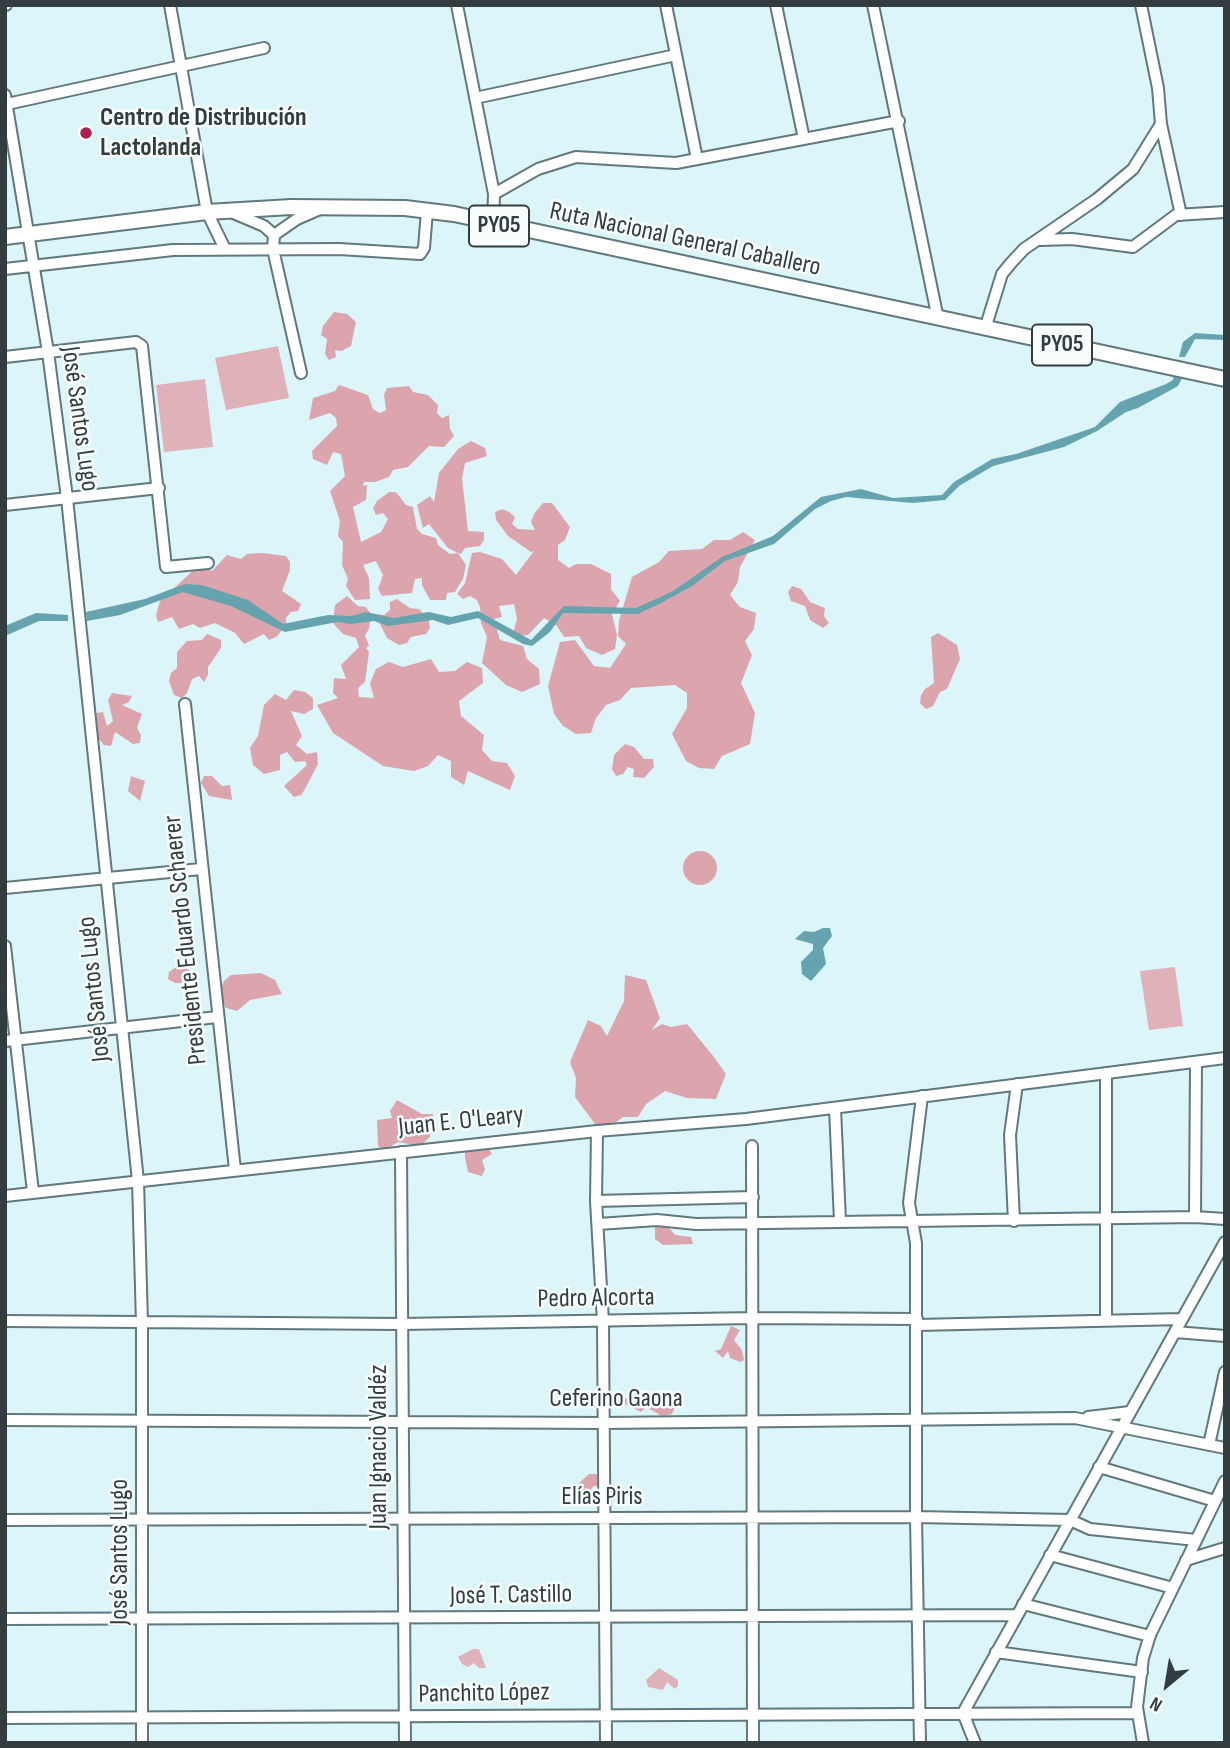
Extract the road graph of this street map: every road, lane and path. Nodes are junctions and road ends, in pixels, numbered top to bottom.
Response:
1 (170, 5) edge
2 (457, 5) edge
3 (666, 5) edge
4 (776, 5) edge
5 (873, 5) edge
6 (1141, 5) edge
7 (264, 48) dead end
8 (676, 55) junction
9 (183, 67) junction
10 (475, 98) junction
11 (6, 99) edge
12 (899, 121) junction
13 (1161, 124) junction
14 (804, 139) junction
15 (697, 159) junction
16 (494, 194) junction
17 (325, 206) junction
18 (227, 211) junction
19 (427, 211) junction
20 (207, 212) junction
21 (1225, 212) edge
22 (1181, 215) junction
23 (493, 225) junction
24 (27, 234) junction
25 (274, 235) junction
26 (5, 237) edge
27 (1040, 240) junction
28 (225, 249) junction
29 (273, 249) junction
30 (33, 266) junction
31 (5, 269) edge
32 (938, 319) junction
33 (985, 329) junction
34 (48, 352) junction
35 (5, 357) edge
36 (302, 373) dead end
37 (1225, 379) edge
38 (159, 488) junction
39 (67, 498) junction
40 (5, 505) edge
41 (208, 563) dead end
42 (185, 704) dead end
43 (201, 869) junction
44 (105, 876) junction
45 (5, 888) edge
46 (5, 946) edge
47 (217, 1017) junction
48 (122, 1028) junction
49 (11, 1041) edge
50 (1225, 1058) edge
51 (1196, 1062) junction
52 (1107, 1073) junction
53 (1017, 1084) junction
54 (922, 1096) junction
55 (835, 1108) junction
56 (597, 1131) junction
57 (752, 1146) dead end
58 (401, 1152) junction
59 (235, 1170) junction
60 (138, 1181) junction
61 (33, 1192) junction
62 (5, 1196) edge
63 (753, 1197) junction
64 (596, 1201) junction
65 (1195, 1217) junction
66 (1225, 1219) edge
67 (1105, 1220) junction
68 (840, 1221) junction
69 (1014, 1221) junction
70 (752, 1222) junction
71 (911, 1223) junction
72 (598, 1224) junction
73 (1225, 1242) edge
74 (752, 1318) junction
75 (917, 1319) junction
76 (1182, 1319) junction
77 (1106, 1320) junction
78 (5, 1321) edge
79 (603, 1322) junction
80 (142, 1323) junction
81 (402, 1324) junction
82 (1175, 1332) junction
83 (1225, 1336) edge
84 (1225, 1373) edge
85 (1130, 1412) junction
86 (1075, 1418) junction
87 (917, 1419) junction
88 (5, 1420) edge
89 (752, 1420) junction
90 (142, 1421) junction
91 (401, 1422) junction
92 (604, 1423) junction
93 (1122, 1426) junction
94 (1209, 1445) junction
95 (1225, 1448) edge
96 (1099, 1467) junction
97 (1225, 1481) edge
98 (1215, 1501) junction
99 (916, 1517) junction
100 (141, 1519) junction
101 (752, 1519) junction
102 (5, 1520) edge
103 (605, 1520) junction
104 (1070, 1520) junction
105 (402, 1521) junction
106 (1196, 1540) junction
107 (1225, 1548) edge
108 (1050, 1555) junction
109 (1186, 1560) junction
110 (1173, 1588) junction
111 (1023, 1604) junction
112 (753, 1614) junction
113 (916, 1615) junction
114 (1017, 1615) junction
115 (605, 1617) junction
116 (5, 1619) edge
117 (143, 1619) junction
118 (403, 1620) junction
119 (1150, 1636) junction
120 (996, 1652) junction
121 (1142, 1672) junction
122 (919, 1713) junction
123 (962, 1713) junction
124 (1138, 1713) junction
125 (753, 1714) junction
126 (606, 1716) junction
127 (5, 1718) edge
128 (142, 1718) junction
129 (405, 1718) junction
130 (142, 1743) edge
131 (405, 1743) edge
132 (606, 1743) edge
133 (753, 1743) edge
134 (920, 1743) edge
135 (975, 1743) edge
136 (1143, 1743) edge

1 - 9 street
2 - 10 street
3 - 8 street
4 - 14 street
5 - 12 street
6 - 13 street
7 - 9 street
8 - 10 street
8 - 15 street
9 - 11 street
9 - 20 street
10 - 16 street
11 - 24 street, José Santos Lugo
12 - 14 street
12 - 32 street
13 - 22 street
13 - 27 street
14 - 15 street
15 - 16 street
16 - 23 street
17 - 18 highway, Ruta Nacional General Caballero / PY05
17 - 19 highway, Ruta Nacional General Caballero / PY05
17 - 25 street
18 - 20 highway, Ruta Nacional General Caballero / PY05
18 - 25 street
19 - 23 highway, Ruta Nacional General Caballero / PY05
19 - 29 street
20 - 24 highway, Ruta Nacional General Caballero / PY05
20 - 28 street
21 - 22 street
22 - 27 street
23 - 32 highway, Ruta Nacional General Caballero / PY05
24 - 26 highway, Ruta Nacional General Caballero / PY05
24 - 30 street, José Santos Lugo
25 - 29 street
27 - 33 street
28 - 29 street
28 - 30 street
29 - 36 street
30 - 31 street
30 - 34 street, José Santos Lugo
32 - 33 highway, Ruta Nacional General Caballero / PY05
33 - 37 highway, Ruta Nacional General Caballero / PY05
34 - 35 street
34 - 38 street
34 - 39 street, José Santos Lugo
38 - 39 street
38 - 41 street
39 - 40 street
39 - 44 street, José Santos Lugo
42 - 43 street, Presidente Eduardo Schaerer
43 - 44 street
43 - 47 street, Presidente Eduardo Schaerer
44 - 45 street
44 - 48 street, José Santos Lugo
46 - 49 street
47 - 48 street
47 - 59 street, Presidente Eduardo Schaerer
48 - 49 street
48 - 60 street, José Santos Lugo
49 - 61 street
50 - 51 street, Juan E. O'Leary
51 - 52 street, Juan E. O'Leary
51 - 65 street
52 - 53 street, Juan E. O'Leary
52 - 67 street
53 - 54 street, Juan E. O'Leary
53 - 69 street
54 - 55 street, Juan E. O'Leary
54 - 71 street
55 - 56 street, Juan E. O'Leary
55 - 68 street
56 - 58 street, Juan E. O'Leary
56 - 64 street
57 - 63 street
58 - 59 street, Juan E. O'Leary
58 - 81 street, Juan Ignacio Valdéz
59 - 60 street, Juan E. O'Leary
60 - 61 street, Juan E. O'Leary
60 - 80 street, José Santos Lugo
61 - 62 street, Juan E. O'Leary
63 - 64 street
63 - 70 street
64 - 72 street
65 - 66 street
65 - 67 street
67 - 69 street
67 - 77 street
68 - 70 street
68 - 71 street
69 - 71 street
70 - 72 street
70 - 74 street
71 - 75 street
72 - 79 street
73 - 76 street
74 - 75 street, Pedro Alcorta
74 - 79 street, Pedro Alcorta
74 - 89 street
75 - 77 street, Pedro Alcorta
75 - 87 street
76 - 77 street, Pedro Alcorta
76 - 82 street
78 - 80 street, Pedro Alcorta
79 - 81 street, Pedro Alcorta
79 - 92 street
80 - 81 street, Pedro Alcorta
80 - 90 street, José Santos Lugo
81 - 91 street, Juan Ignacio Valdéz
82 - 83 street
82 - 85 street
84 - 94 street
85 - 86 street
85 - 93 street
86 - 87 street, Ceferino Gaona
86 - 93 street, Ceferino Gaona
87 - 89 street, Ceferino Gaona
87 - 99 street
88 - 90 street, Ceferino Gaona
89 - 92 street, Ceferino Gaona
89 - 101 street
90 - 91 street, Ceferino Gaona
90 - 100 street, José Santos Lugo
91 - 92 street, Ceferino Gaona
91 - 105 street, Juan Ignacio Valdéz
92 - 103 street
93 - 94 street, Ceferino Gaona
93 - 96 street
94 - 95 street, Ceferino Gaona
96 - 98 street
96 - 104 street
97 - 98 street
98 - 106 street
99 - 101 street, Elías Piris
99 - 104 street, Elías Piris
99 - 113 street
100 - 102 street, Elías Piris
100 - 105 street, Elías Piris
100 - 117 street, José Santos Lugo
101 - 103 street, Elías Piris
101 - 112 street
103 - 105 street, Elías Piris
103 - 115 street
104 - 106 street, Elías Piris
104 - 108 street
105 - 118 street, Juan Ignacio Valdéz
106 - 109 street
107 - 109 street
108 - 110 street
108 - 111 street
109 - 110 street
110 - 119 street
111 - 114 street
111 - 119 street
112 - 113 street, José T. Castillo
112 - 115 street, José T. Castillo
112 - 125 street
113 - 114 street, José T. Castillo
113 - 122 street
114 - 120 street
115 - 118 street, José T. Castillo
115 - 126 street
116 - 117 street, José T. Castillo
117 - 118 street, José T. Castillo
117 - 128 street, José Santos Lugo
118 - 129 street, Juan Ignacio Valdéz
119 - 121 street
120 - 121 street
120 - 123 street
121 - 124 street
122 - 123 street, Panchito López
122 - 125 street, Panchito López
122 - 134 street
123 - 124 street, Panchito López
123 - 135 street
124 - 136 street
125 - 126 street, Panchito López
125 - 133 street
126 - 129 street, Panchito López
126 - 132 street
127 - 128 street, Panchito López
128 - 129 street, Panchito López
128 - 130 street, José Santos Lugo
129 - 131 street, Juan Ignacio Valdéz

